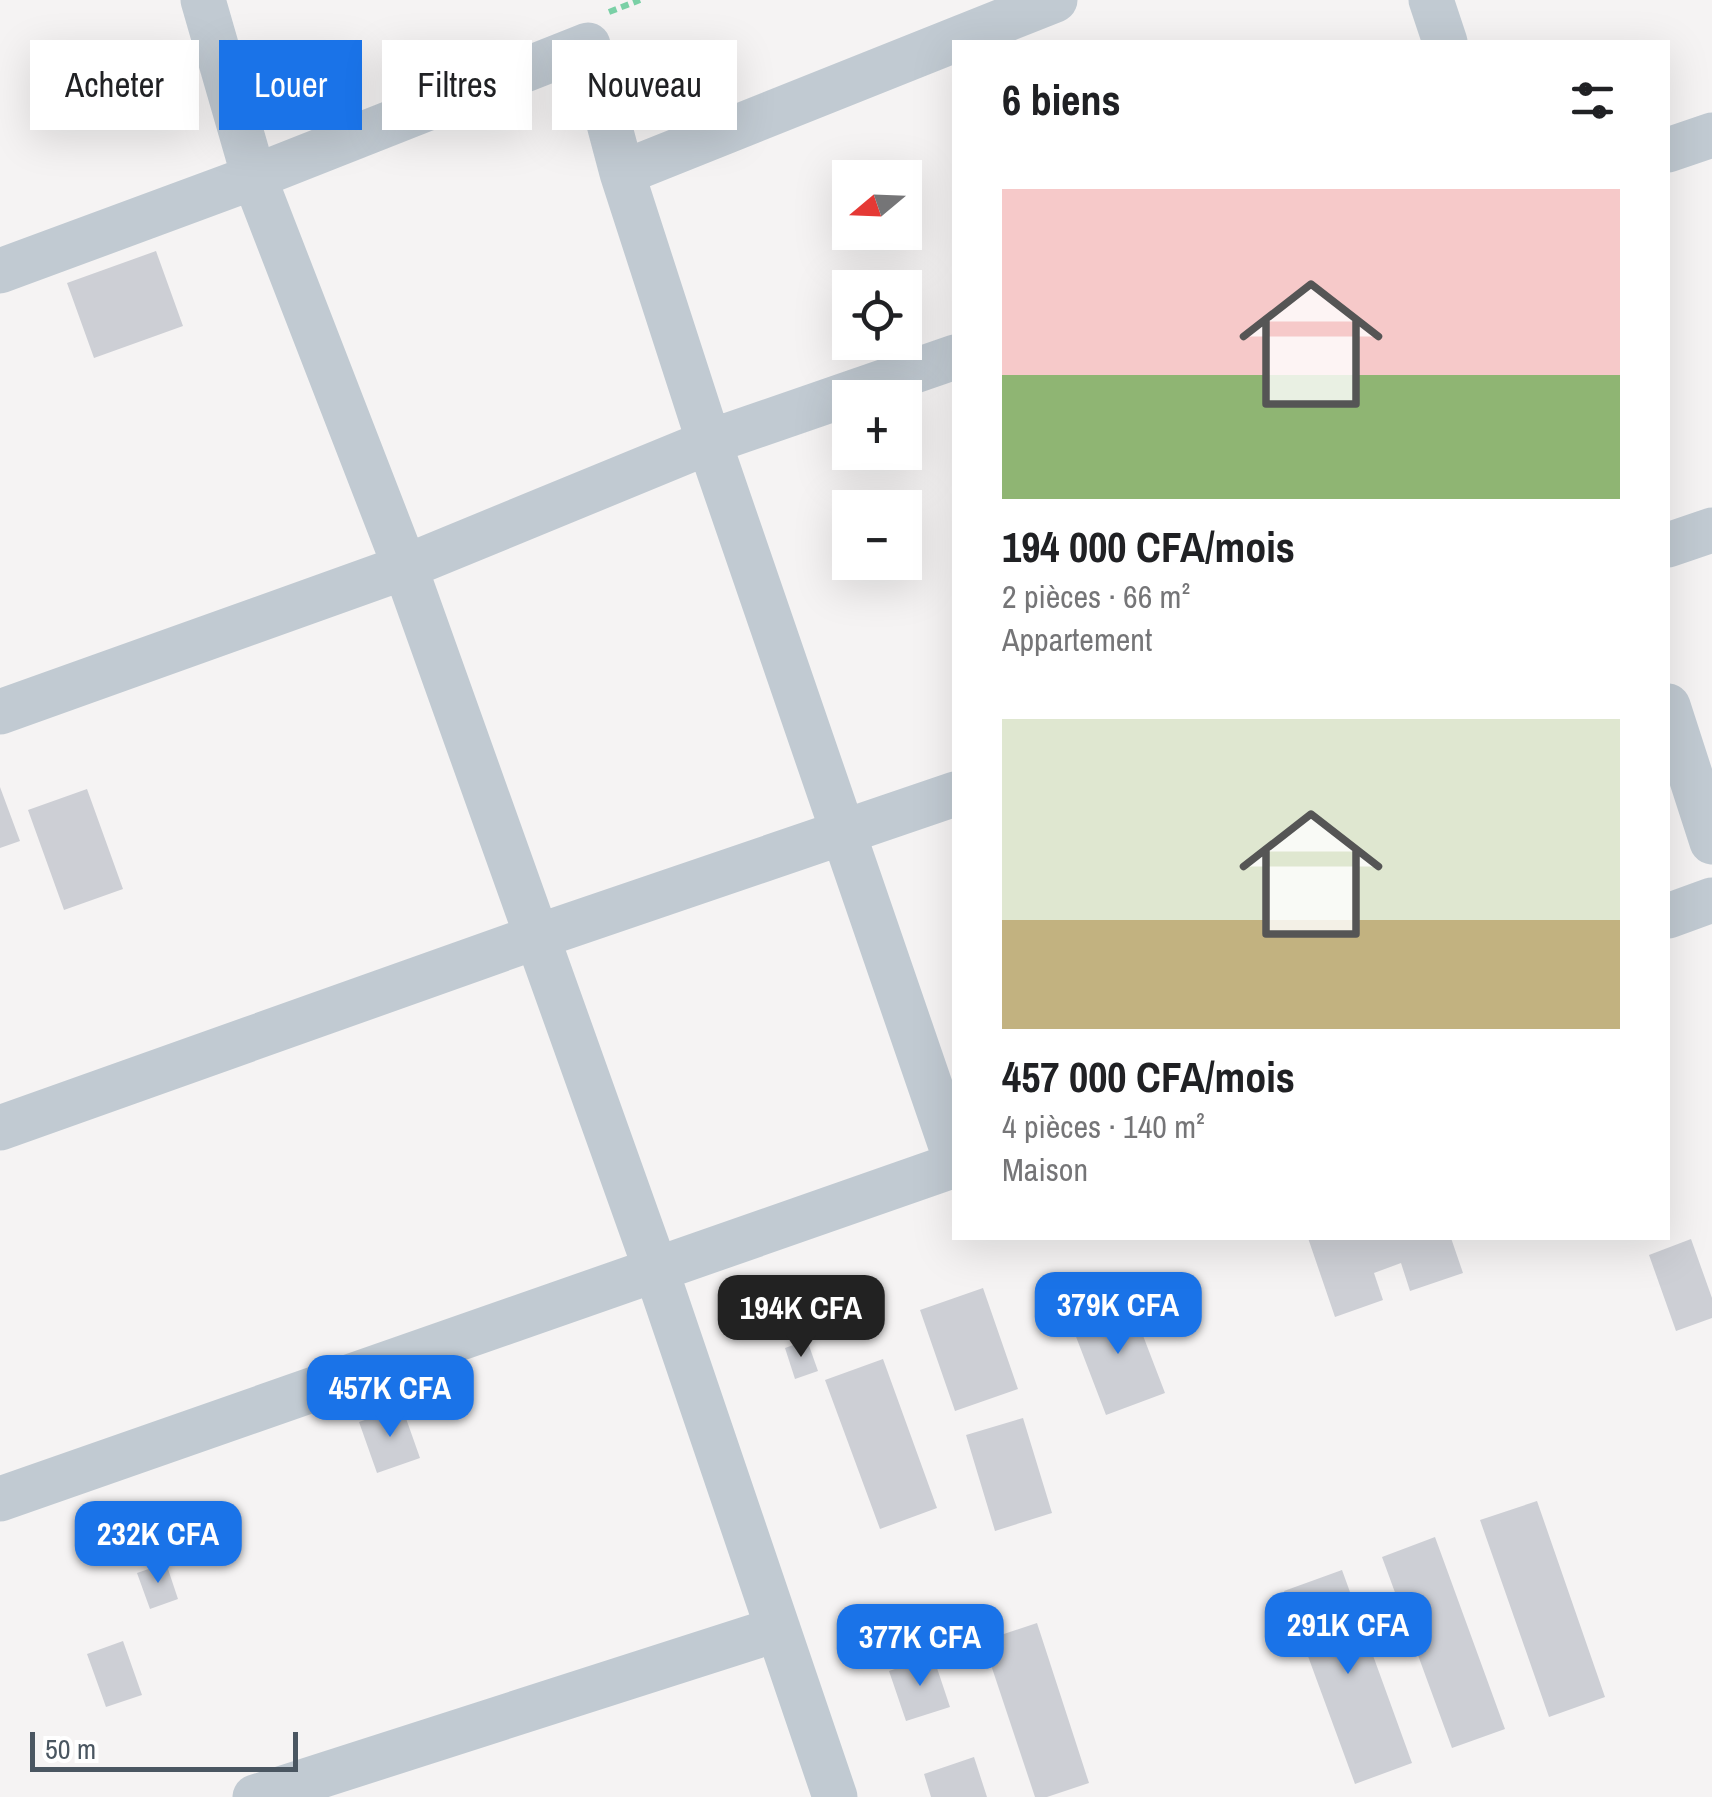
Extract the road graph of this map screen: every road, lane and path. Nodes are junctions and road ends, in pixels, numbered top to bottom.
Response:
1 (203, 0) edge
2 (1431, 0) edge
3 (1033, 14) edge
4 (966, 40) edge
5 (1444, 40) edge
6 (952, 45) edge
7 (1712, 135) edge
8 (1670, 149) edge
9 (622, 173) junction
10 (254, 176) junction
11 (0, 271) edge
12 (952, 358) edge
13 (709, 442) junction
14 (1712, 530) edge
15 (1670, 544) edge
16 (404, 567) junction
17 (0, 712) edge
18 (1670, 712) edge
19 (952, 795) edge
20 (843, 834) junction
21 (1712, 842) edge
22 (1712, 900) edge
23 (1670, 915) edge
24 (536, 937) junction
25 (0, 1128) edge
26 (952, 1153) edge
27 (952, 1163) edge
28 (656, 1270) junction
29 (0, 1500) edge
30 (778, 1629) junction
31 (254, 1797) edge
32 (835, 1797) edge

1 - 10 street
2 - 5 street
3 - 4 street
6 - 9 street
7 - 8 street
9 - 10 street
9 - 13 street
10 - 11 street
10 - 16 street
12 - 13 street
13 - 16 street
13 - 20 street
14 - 15 street
16 - 17 street
16 - 24 street
18 - 21 street
19 - 20 street
20 - 24 street
20 - 26 street
22 - 23 street
24 - 25 street
24 - 28 street
27 - 28 street
28 - 29 street
28 - 30 street
30 - 31 street
30 - 32 street

